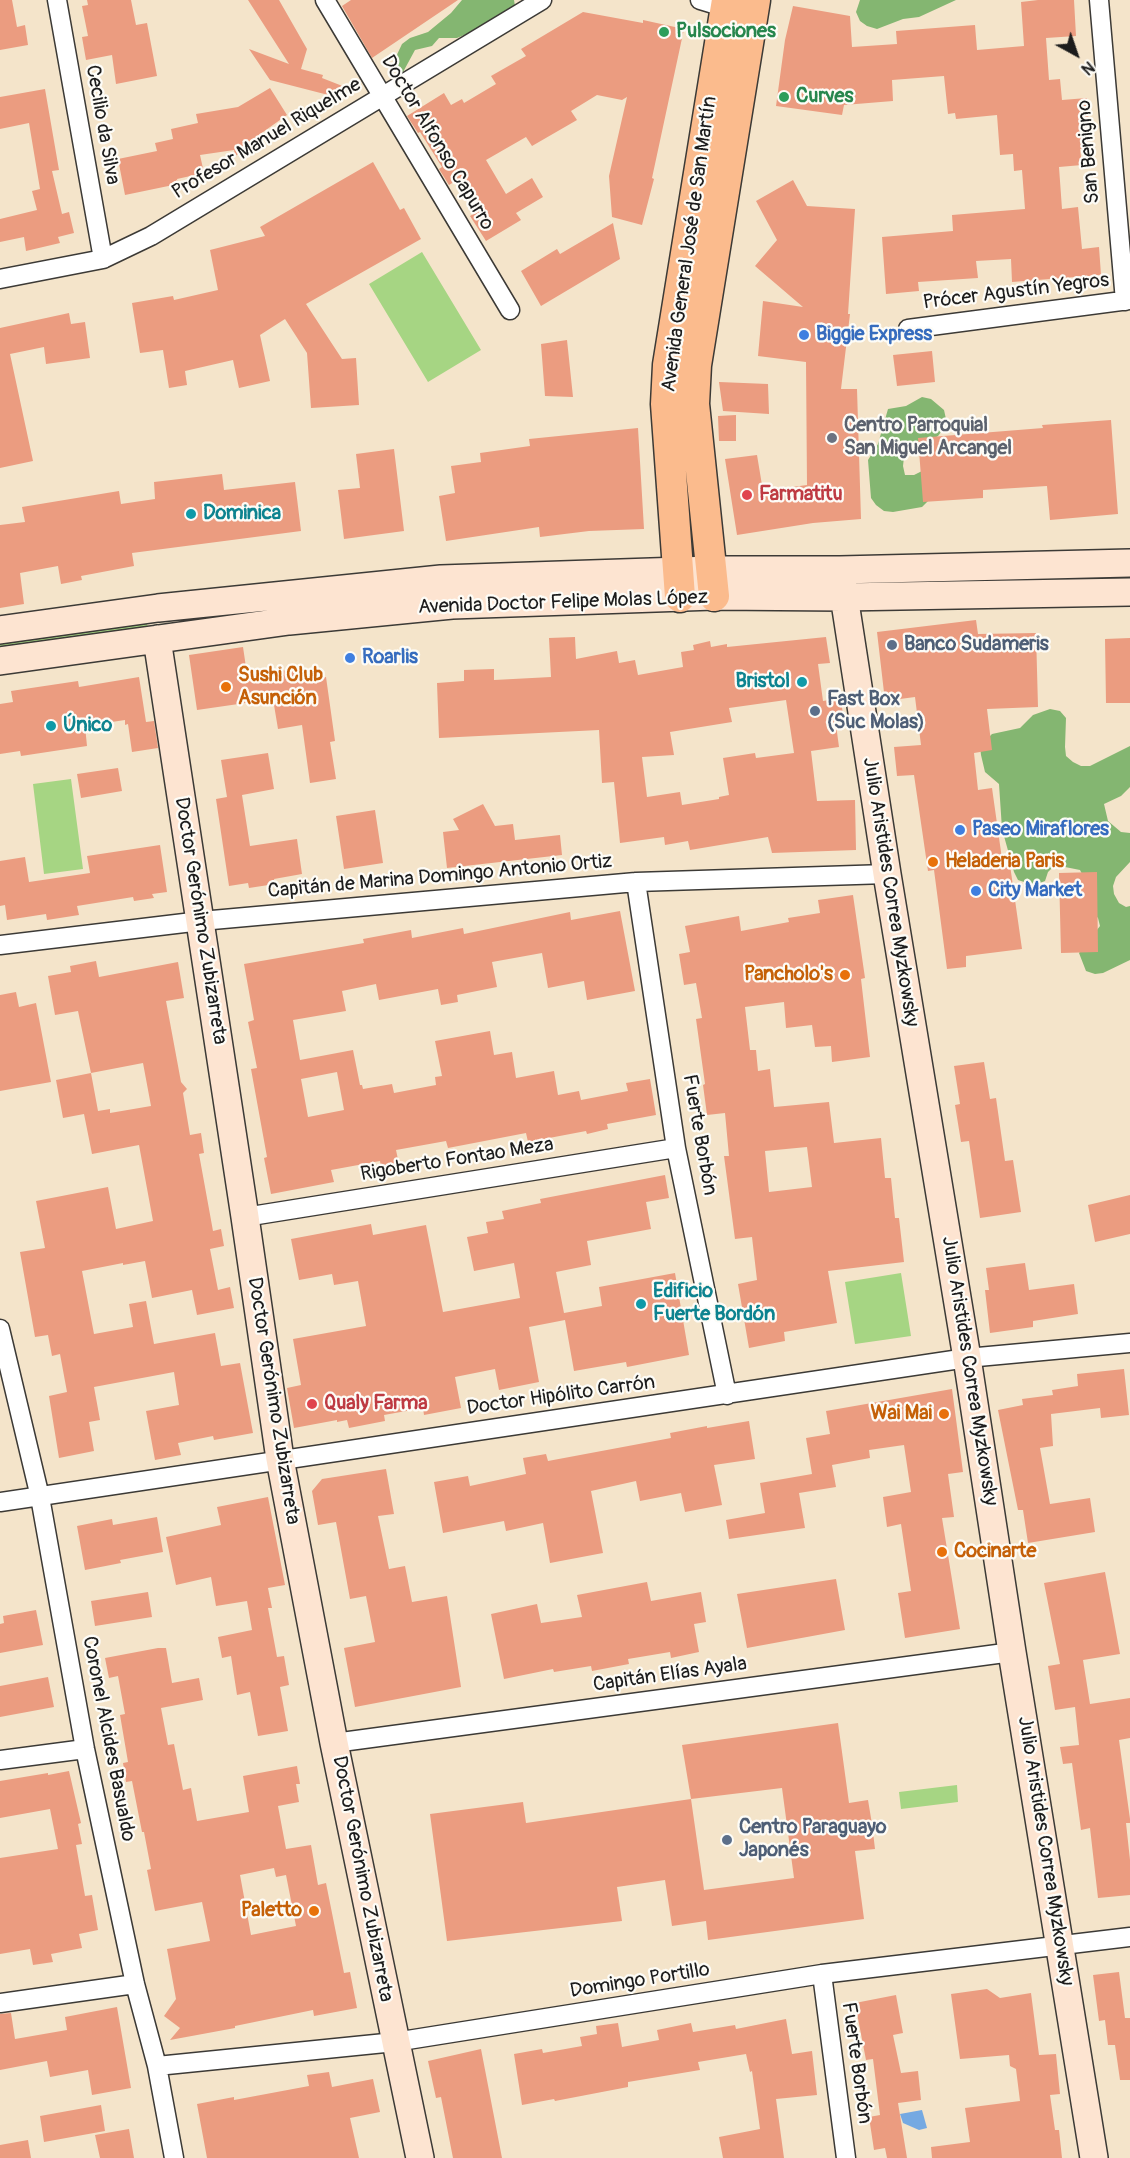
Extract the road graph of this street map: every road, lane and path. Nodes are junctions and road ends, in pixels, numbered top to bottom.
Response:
1 (57, 0) edge
2 (325, 0) edge
3 (542, 0) edge
4 (1099, 0) edge
5 (732, 4) edge
6 (382, 95) junction
7 (103, 259) junction
8 (0, 279) edge
9 (1127, 301) edge
10 (510, 310) dead end
11 (908, 329) dead end
12 (1130, 563) edge
13 (713, 583) junction
14 (679, 584) junction
15 (842, 584) junction
16 (1130, 592) edge
17 (285, 595) junction
18 (0, 630) edge
19 (157, 639) junction
20 (0, 662) edge
21 (886, 874) junction
22 (636, 882) junction
23 (201, 921) junction
24 (0, 945) edge
25 (676, 1148) junction
26 (245, 1217) junction
27 (0, 1329) edge
28 (1130, 1343) edge
29 (967, 1358) junction
30 (727, 1395) junction
31 (280, 1459) junction
32 (40, 1497) junction
33 (0, 1502) edge
34 (1012, 1652) junction
35 (334, 1743) junction
36 (85, 1749) junction
37 (0, 1760) edge
38 (1130, 1937) edge
39 (1059, 1945) junction
40 (822, 1974) junction
41 (135, 1984) junction
42 (0, 2003) edge
43 (395, 2042) junction
44 (157, 2066) junction
45 (174, 2158) edge
46 (420, 2158) edge
47 (846, 2158) edge
48 (1094, 2158) edge

1 - 7 street, Cecilio da Silva
2 - 6 street, Doctor Alfonso Capurro
3 - 6 street, Profesor Manuel Riquelme
4 - 9 street, San Benigno
5 - 13 main road, Avenida General José de San Martín
5 - 14 main road, Avenida General José de San Martín
6 - 7 street, Profesor Manuel Riquelme
6 - 10 street, Doctor Alfonso Capurro
7 - 8 street, Profesor Manuel Riquelme
9 - 11 street, Prócer Agustín Yegros
12 - 15 main road, Avenida Doctor Felipe Molas López
13 - 14 main road, Avenida Doctor Felipe Molas López
13 - 15 main road, Avenida Doctor Felipe Molas López
14 - 17 main road, Avenida Doctor Felipe Molas López
14 - 19 main road, Avenida Doctor Felipe Molas López
15 - 16 main road, Avenida Doctor Felipe Molas López
15 - 21 main road, Julio Aristides Correa Myzkowsky
17 - 18 main road, Avenida Doctor Felipe Molas López
17 - 19 main road
19 - 20 main road, Avenida Doctor Felipe Molas López
19 - 23 main road, Doctor Gerónimo Zubizarreta
21 - 22 street, Capitán de Marina Domingo Antonio Ortiz
21 - 29 main road, Julio Aristides Correa Myzkowsky
22 - 23 street, Capitán de Marina Domingo Antonio Ortiz
22 - 25 street, Fuerte Borbón
23 - 24 street, Capitán de Marina Domingo Antonio Ortiz
23 - 26 main road, Doctor Gerónimo Zubizarreta
25 - 26 street, Rigoberto Fontao Meza
25 - 30 street, Fuerte Borbón
26 - 31 main road, Doctor Gerónimo Zubizarreta
27 - 32 street, Coronel Alcides Basualdo
28 - 29 street, Doctor Hipólito Carrón
29 - 30 street, Doctor Hipólito Carrón
29 - 34 main road, Julio Aristides Correa Myzkowsky
30 - 31 street, Doctor Hipólito Carrón
31 - 32 street, Doctor Hipólito Carrón
31 - 35 main road, Doctor Gerónimo Zubizarreta
32 - 33 street, Doctor Hipólito Carrón
32 - 36 street, Coronel Alcides Basualdo
34 - 35 street, Capitán Elías Ayala
34 - 39 main road, Julio Aristides Correa Myzkowsky
35 - 43 main road, Doctor Gerónimo Zubizarreta
36 - 37 street
36 - 41 street, Coronel Alcides Basualdo
38 - 39 street, Domingo Portillo
39 - 40 street, Domingo Portillo
39 - 48 main road, Julio Aristides Correa Myzkowsky
40 - 43 street, Domingo Portillo
40 - 47 street, Fuerte Borbón
41 - 42 street
41 - 44 street, Coronel Alcides Basualdo
43 - 44 street, Domingo Portillo
43 - 46 main road, Doctor Gerónimo Zubizarreta
44 - 45 street, Coronel Alcides Basualdo

